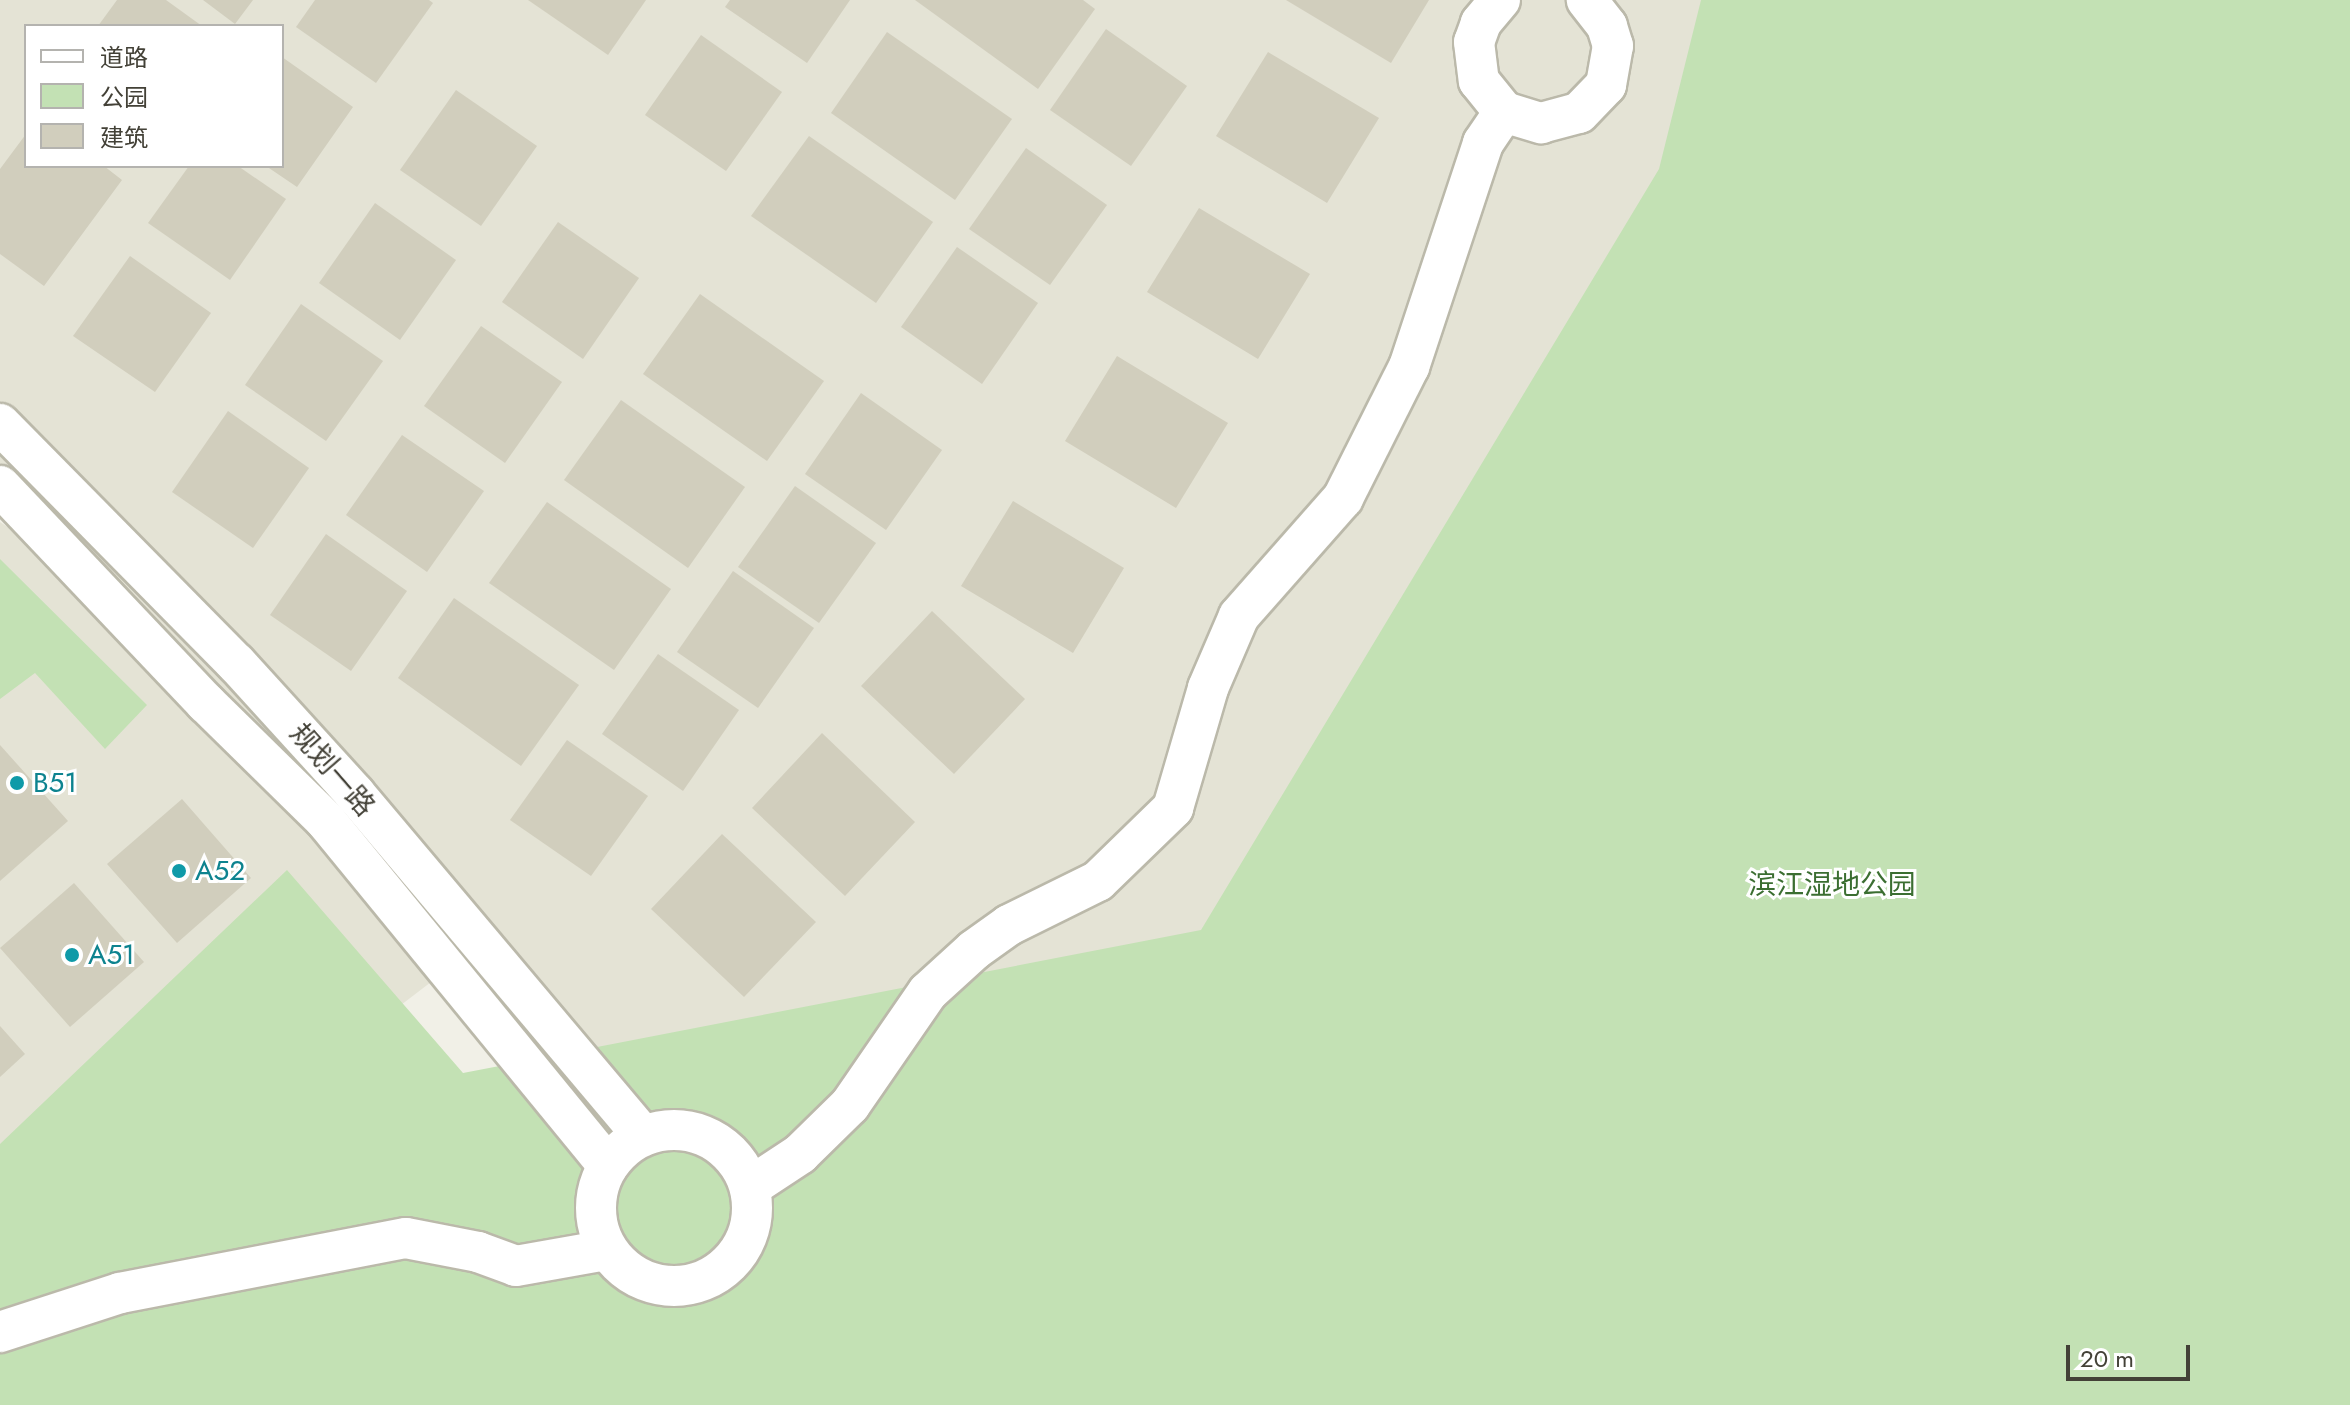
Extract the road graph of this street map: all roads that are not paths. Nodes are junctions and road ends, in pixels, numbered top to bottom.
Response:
1 (1500, 0) edge
2 (1587, 0) edge
3 (1504, 112) junction
4 (0, 424) edge
5 (0, 486) edge
6 (643, 1136) junction
7 (608, 1165) junction
8 (750, 1187) junction
9 (607, 1250) junction
10 (0, 1332) edge

1 - 3 street
2 - 3 street
3 - 8 street
4 - 6 street, 规划一路
5 - 7 street, 规划一路
6 - 7 street
6 - 8 street
7 - 9 street
8 - 9 street
9 - 10 street

